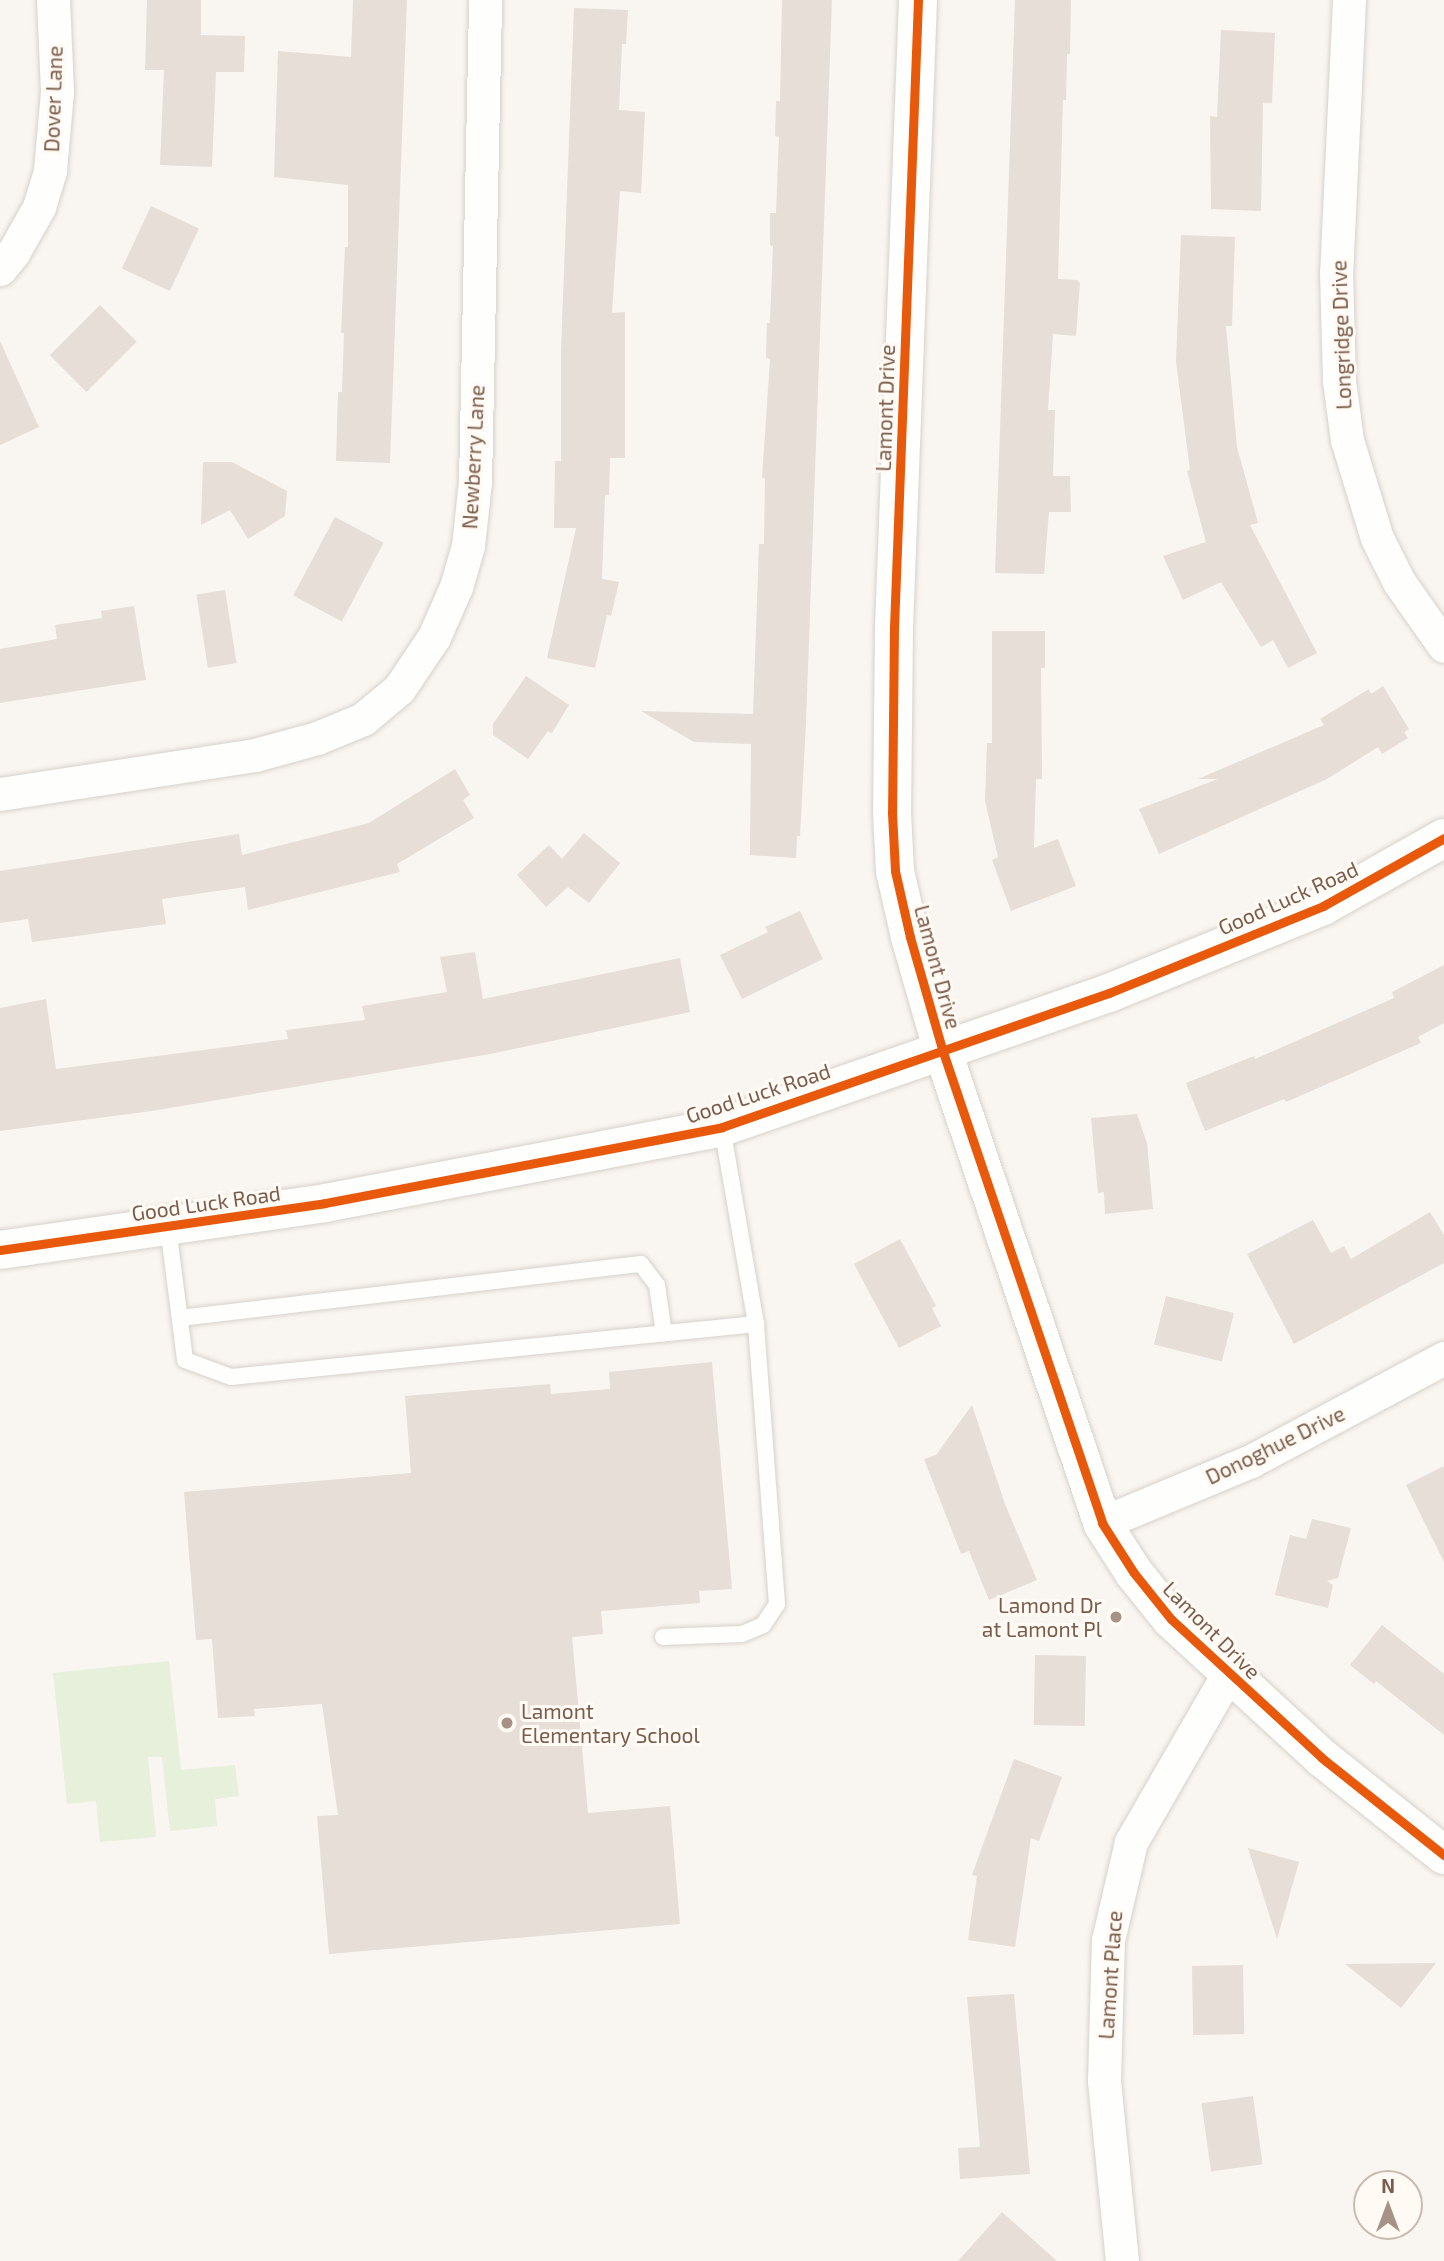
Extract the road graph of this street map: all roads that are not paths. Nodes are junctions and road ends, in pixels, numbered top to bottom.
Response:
1 (53, 0) edge
2 (485, 0) edge
3 (918, 0) edge
4 (1349, 0) edge
5 (0, 269) edge
6 (1444, 646) edge
7 (0, 794) edge
8 (1444, 838) edge
9 (943, 1052) junction
10 (722, 1127) junction
11 (168, 1227) junction
12 (0, 1250) edge
13 (180, 1318) junction
14 (756, 1324) junction
15 (664, 1334) junction
16 (1444, 1358) edge
17 (1102, 1523) junction
18 (663, 1637) dead end
19 (1228, 1674) junction
20 (1444, 1855) edge
21 (1122, 2261) edge

1 - 5 street, Dover Lane
2 - 7 street, Newberry Lane
3 - 9 street, Lamont Drive
4 - 6 street, Longridge Drive
8 - 9 street, Good Luck Road
9 - 10 street, Good Luck Road
9 - 17 street, Lamont Drive
10 - 11 street, Good Luck Road
10 - 14 lane
11 - 12 street, Good Luck Road
11 - 13 lane
13 - 15 lane
13 - 15 lane
14 - 15 lane
14 - 18 lane
16 - 17 street, Donoghue Drive
17 - 19 street, Lamont Drive
19 - 20 street, Lamont Drive
19 - 21 street, Lamont Place

